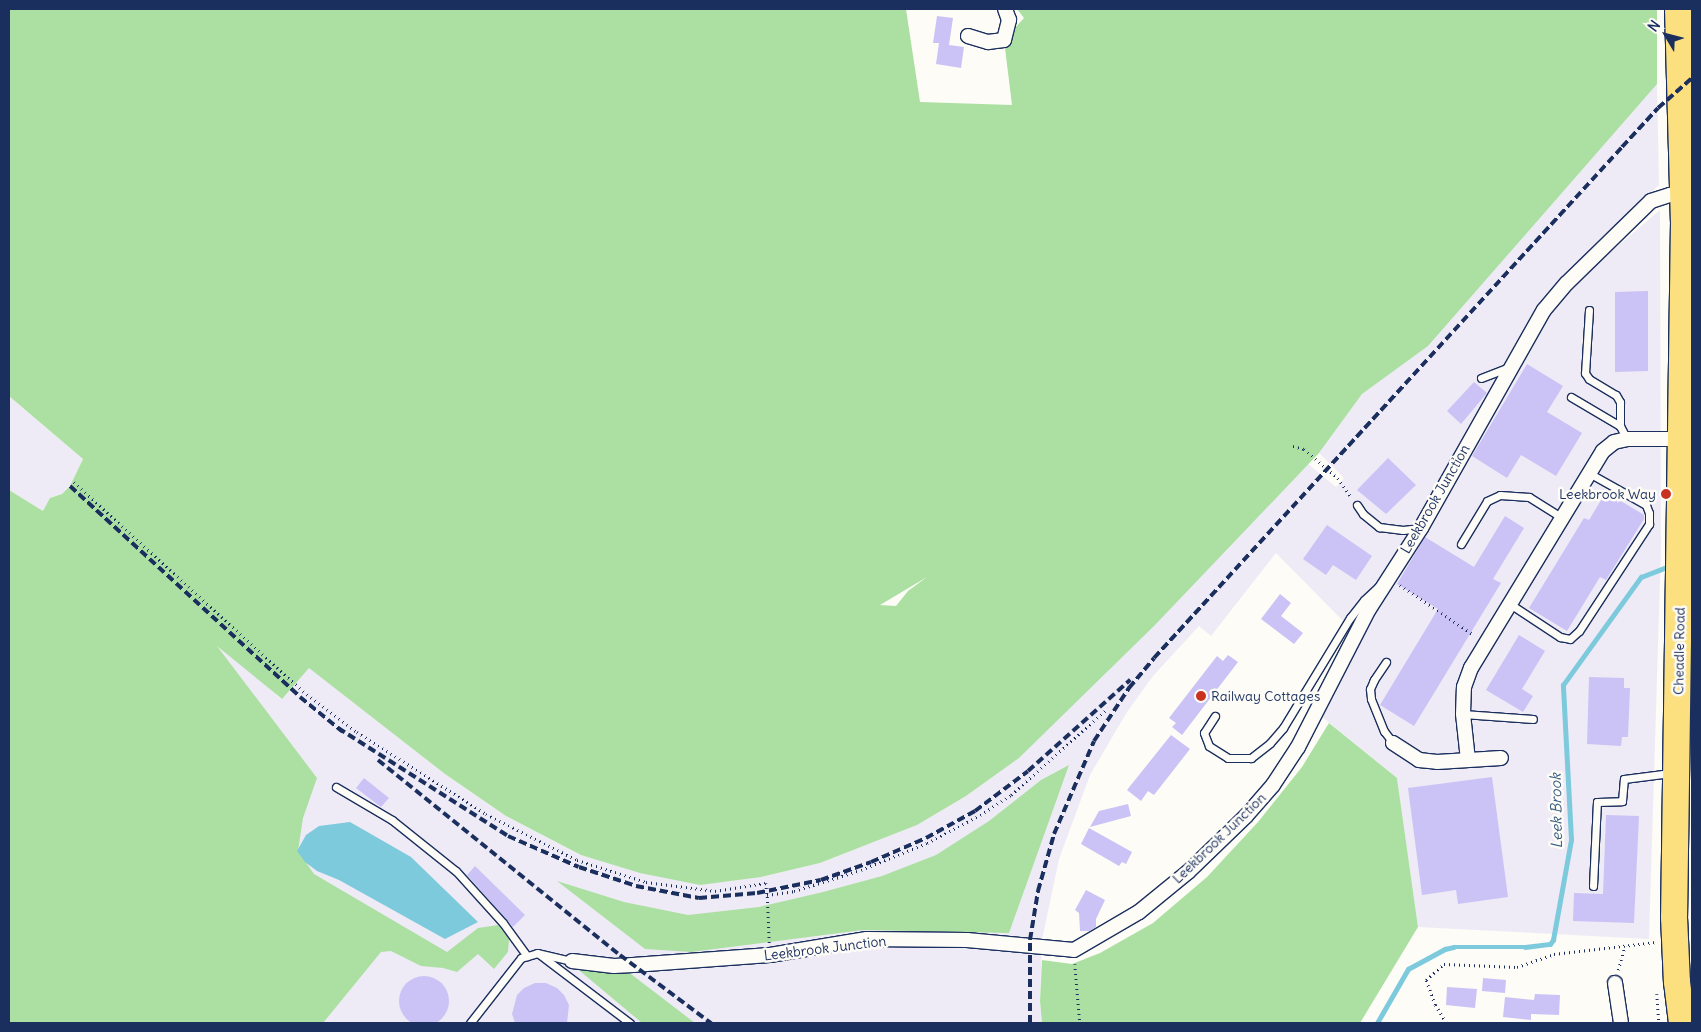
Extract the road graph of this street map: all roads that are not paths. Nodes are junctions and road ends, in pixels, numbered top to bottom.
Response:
1 (1005, 9) edge
2 (1678, 9) edge
3 (968, 36) dead end
4 (1687, 136) edge
5 (1683, 194) junction
6 (1688, 222) edge
7 (1589, 310) dead end
8 (1688, 334) edge
9 (1511, 366) junction
10 (1481, 378) dead end
11 (1571, 397) dead end
12 (1620, 426) junction
13 (1627, 439) junction
14 (1682, 439) junction
15 (1589, 473) junction
16 (1357, 505) road end
17 (1562, 518) junction
18 (1421, 528) junction
19 (1461, 544) dead end
20 (1388, 578) junction
21 (1510, 604) junction
22 (1386, 662) dead end
23 (1463, 714) junction
24 (1215, 716) dead end
25 (1533, 719) dead end
26 (1393, 743) joint
27 (1501, 758) dead end
28 (1468, 760) junction
29 (1684, 772) edge
30 (336, 787) dead end
31 (1593, 886) dead end
32 (537, 953) junction
33 (527, 956) junction
34 (572, 961) joint
35 (1615, 983) road end
36 (470, 1023) edge
37 (630, 1023) edge
38 (1620, 1023) edge
39 (1682, 1023) edge

1 - 3 street
2 - 4 highway, Cheadle Road
4 - 5 highway, Cheadle Road
5 - 6 highway, Cheadle Road
5 - 9 street, Leekbrook Junction
6 - 8 highway, Cheadle Road
7 - 12 lane
8 - 14 highway, Cheadle Road
9 - 10 lane
9 - 18 street, Leekbrook Junction
11 - 12 lane
12 - 13 lane
13 - 14 street
13 - 15 street
14 - 29 highway, Cheadle Road
15 - 17 street
15 - 21 lane
16 - 18 lane
17 - 19 lane
17 - 21 street
18 - 20 street, Leekbrook Junction
20 - 24 lane
20 - 34 street, Leekbrook Junction
21 - 23 street
22 - 26 lane
23 - 25 lane
23 - 28 street
26 - 28 street
27 - 28 street
29 - 31 lane
29 - 39 highway, Cheadle Road
30 - 33 lane
32 - 33 lane
32 - 34 lane
32 - 37 lane
33 - 36 lane
35 - 38 street

